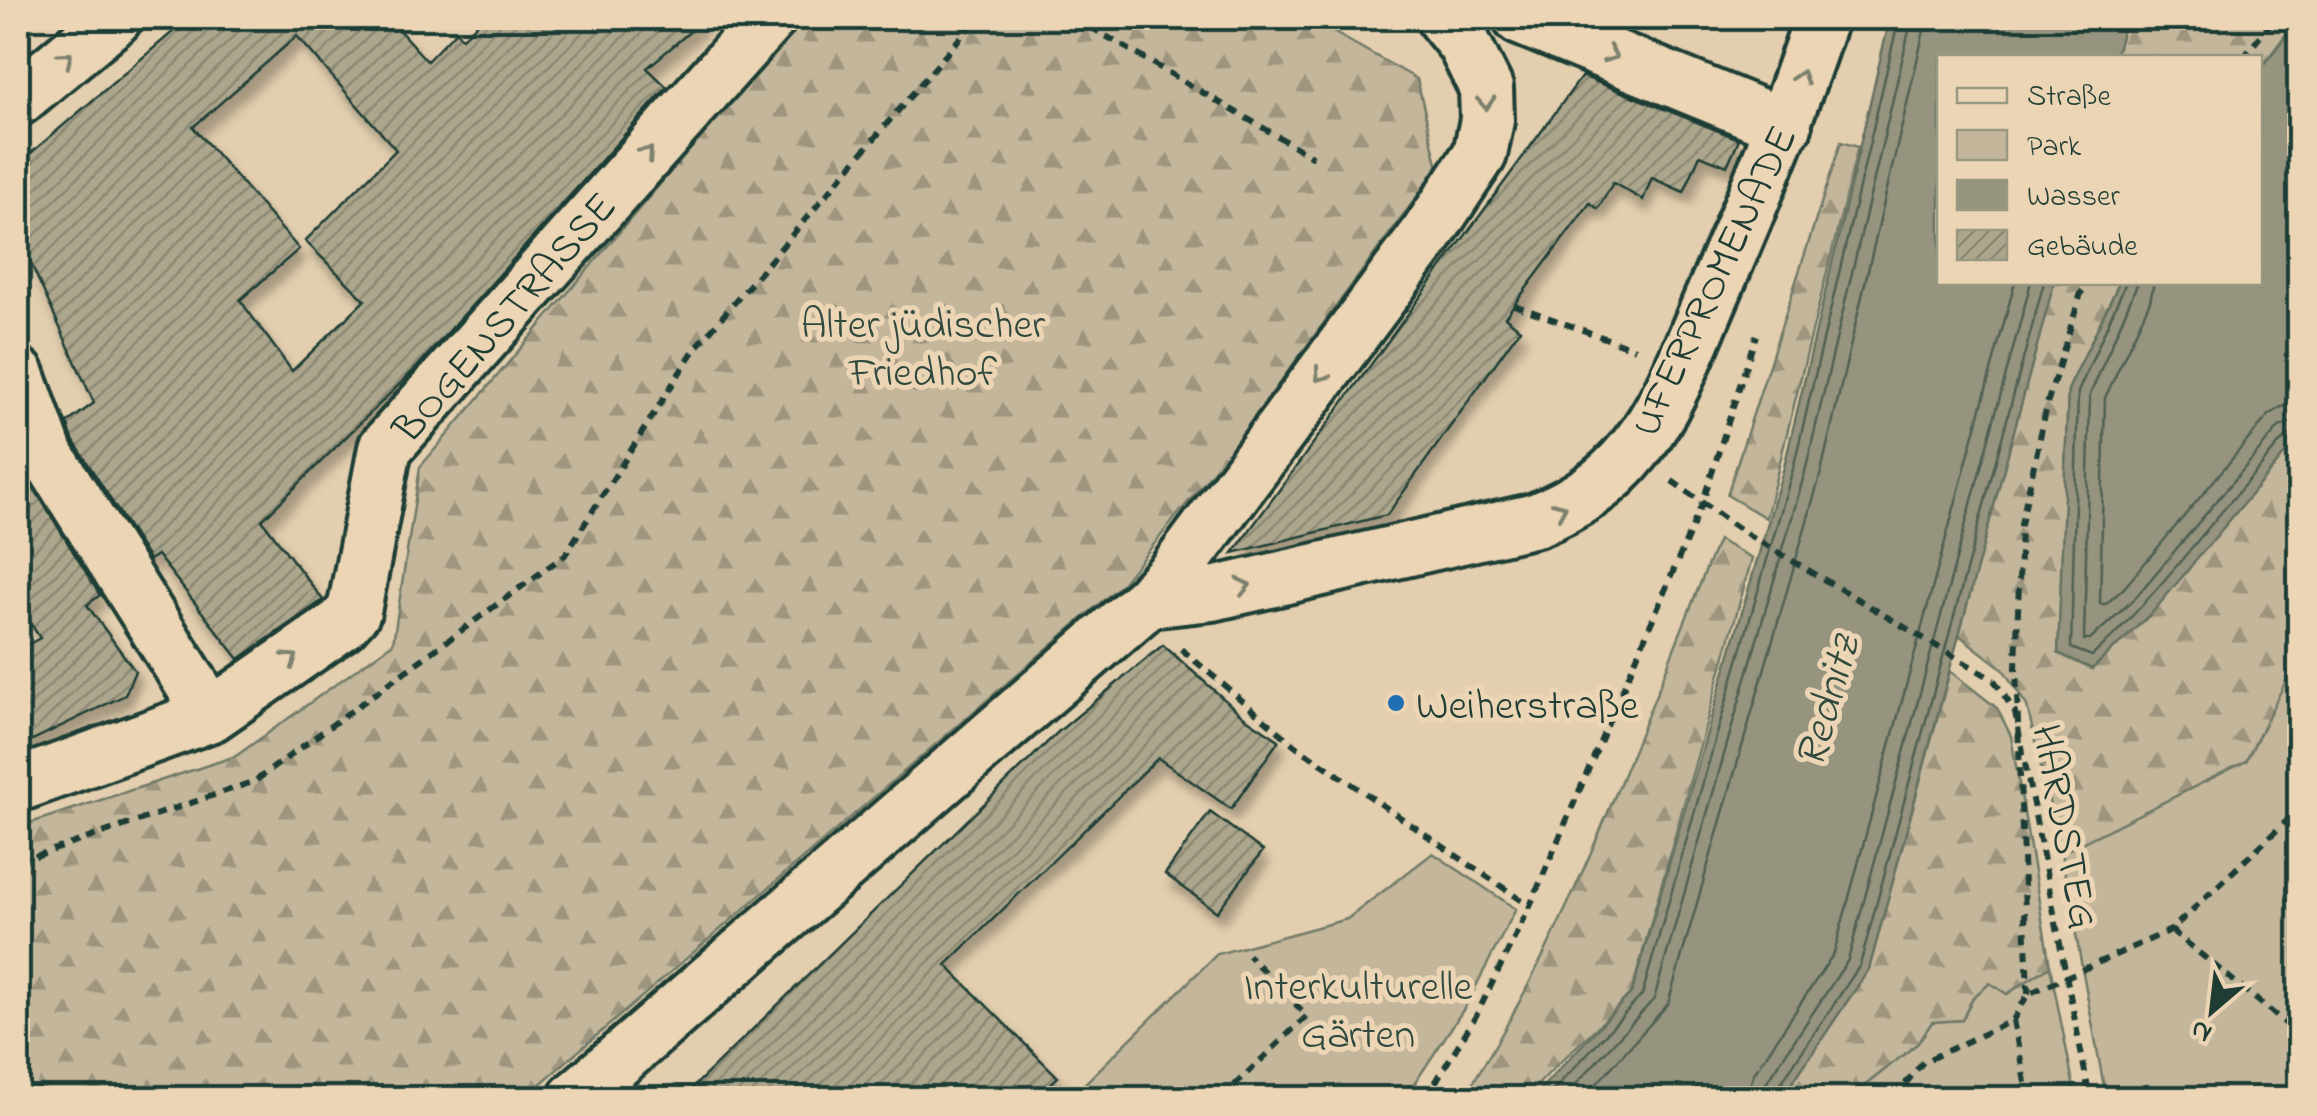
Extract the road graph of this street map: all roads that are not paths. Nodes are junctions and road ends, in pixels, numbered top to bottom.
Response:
1 (114, 18) edge
2 (769, 18) edge
3 (1443, 18) edge
4 (1520, 18) edge
5 (1821, 18) edge
6 (18, 99) edge
7 (1785, 126) junction
8 (18, 375) edge
9 (1143, 606) junction
10 (211, 714) junction
11 (18, 786) edge
12 (575, 1098) edge

6 -> 1 street
10 -> 2 street, BOGENSTRASSE
3 -> 9 street
4 -> 7 street
7 -> 5 street, UFERPROMENADE
9 -> 7 street, UFERPROMENADE
8 - 10 street
9 - 12 street
10 - 11 street, BOGENSTRASSE

